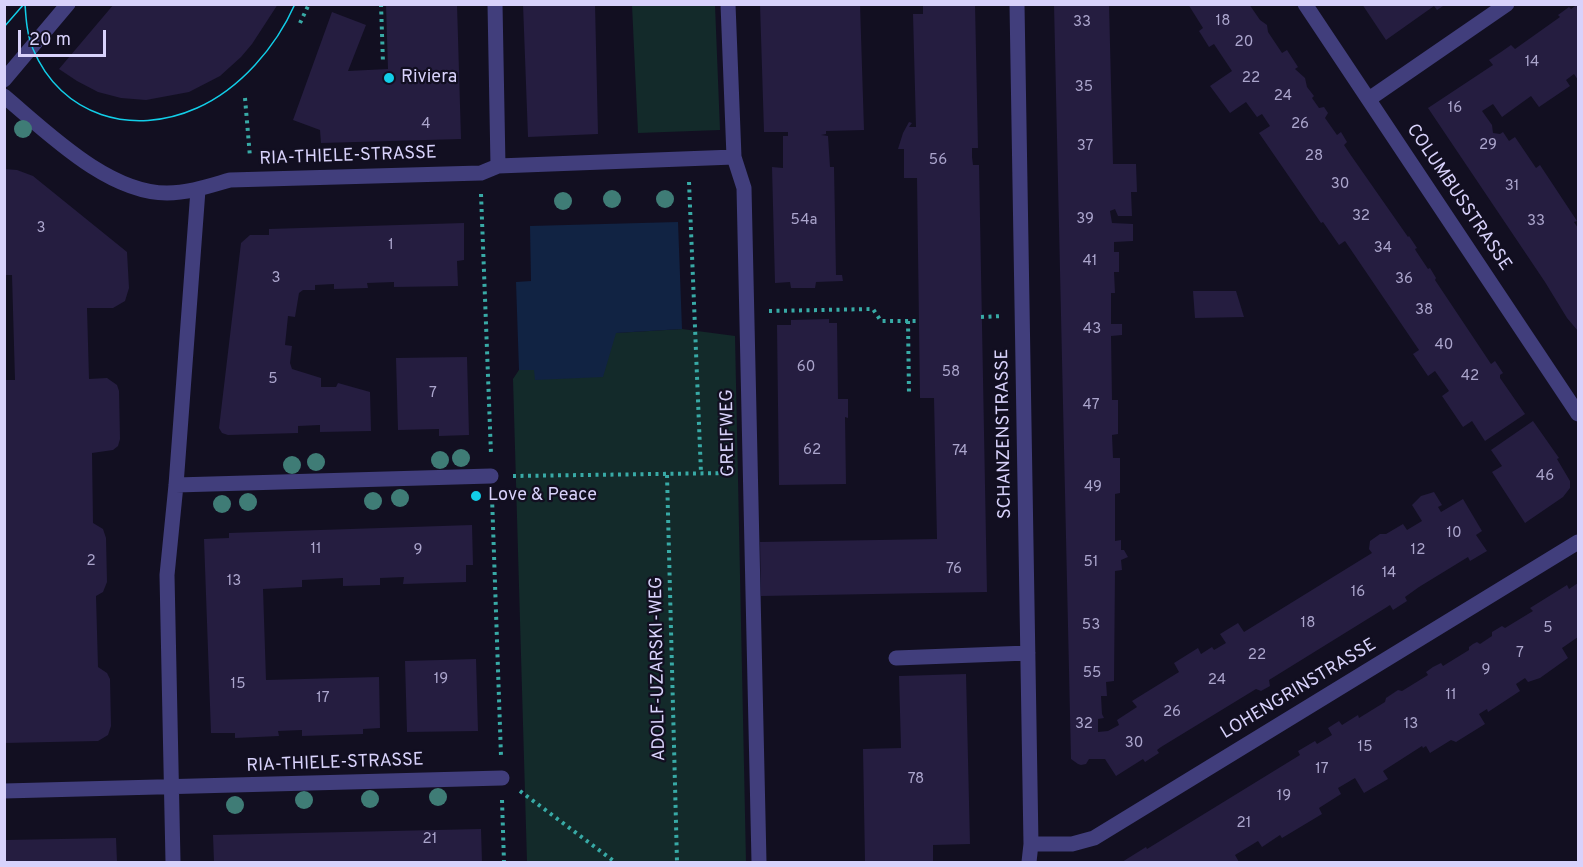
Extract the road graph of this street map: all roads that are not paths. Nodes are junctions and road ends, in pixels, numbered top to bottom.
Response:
1 (68, 4) edge
2 (495, 4) edge
3 (728, 4) edge
4 (1017, 4) edge
5 (1305, 4) edge
6 (1507, 4) edge
7 (4, 80) edge
8 (4, 96) edge
9 (1369, 99) junction
10 (734, 157) junction
11 (498, 166) junction
12 (198, 190) junction
13 (1578, 414) edge
14 (491, 476) road end
15 (176, 485) junction
16 (1578, 542) edge
17 (1028, 653) junction
18 (896, 658) dead end
19 (502, 778) road end
20 (170, 788) junction
21 (4, 792) edge
22 (1031, 844) junction
23 (173, 862) edge
24 (759, 862) edge
25 (1029, 862) edge

1 - 7 street
2 - 11 street
3 - 10 street, GREIFWEG
4 - 17 street, SCHANZENSTRASSE
5 - 9 street, COLUMBUSSTRASSE
6 - 9 street
8 - 12 street, RIA-THIELE-STRASSE
9 - 13 street, COLUMBUSSTRASSE
10 - 11 street, RIA-THIELE-STRASSE
10 - 24 street, GREIFWEG
11 - 12 street, RIA-THIELE-STRASSE
12 - 15 street
14 - 15 street
15 - 20 street
16 - 22 street, LOHENGRINSTRASSE
17 - 18 street
17 - 22 street, SCHANZENSTRASSE
19 - 20 street, RIA-THIELE-STRASSE
20 - 21 street, RIA-THIELE-STRASSE
20 - 23 street
22 - 25 street, SCHANZENSTRASSE

